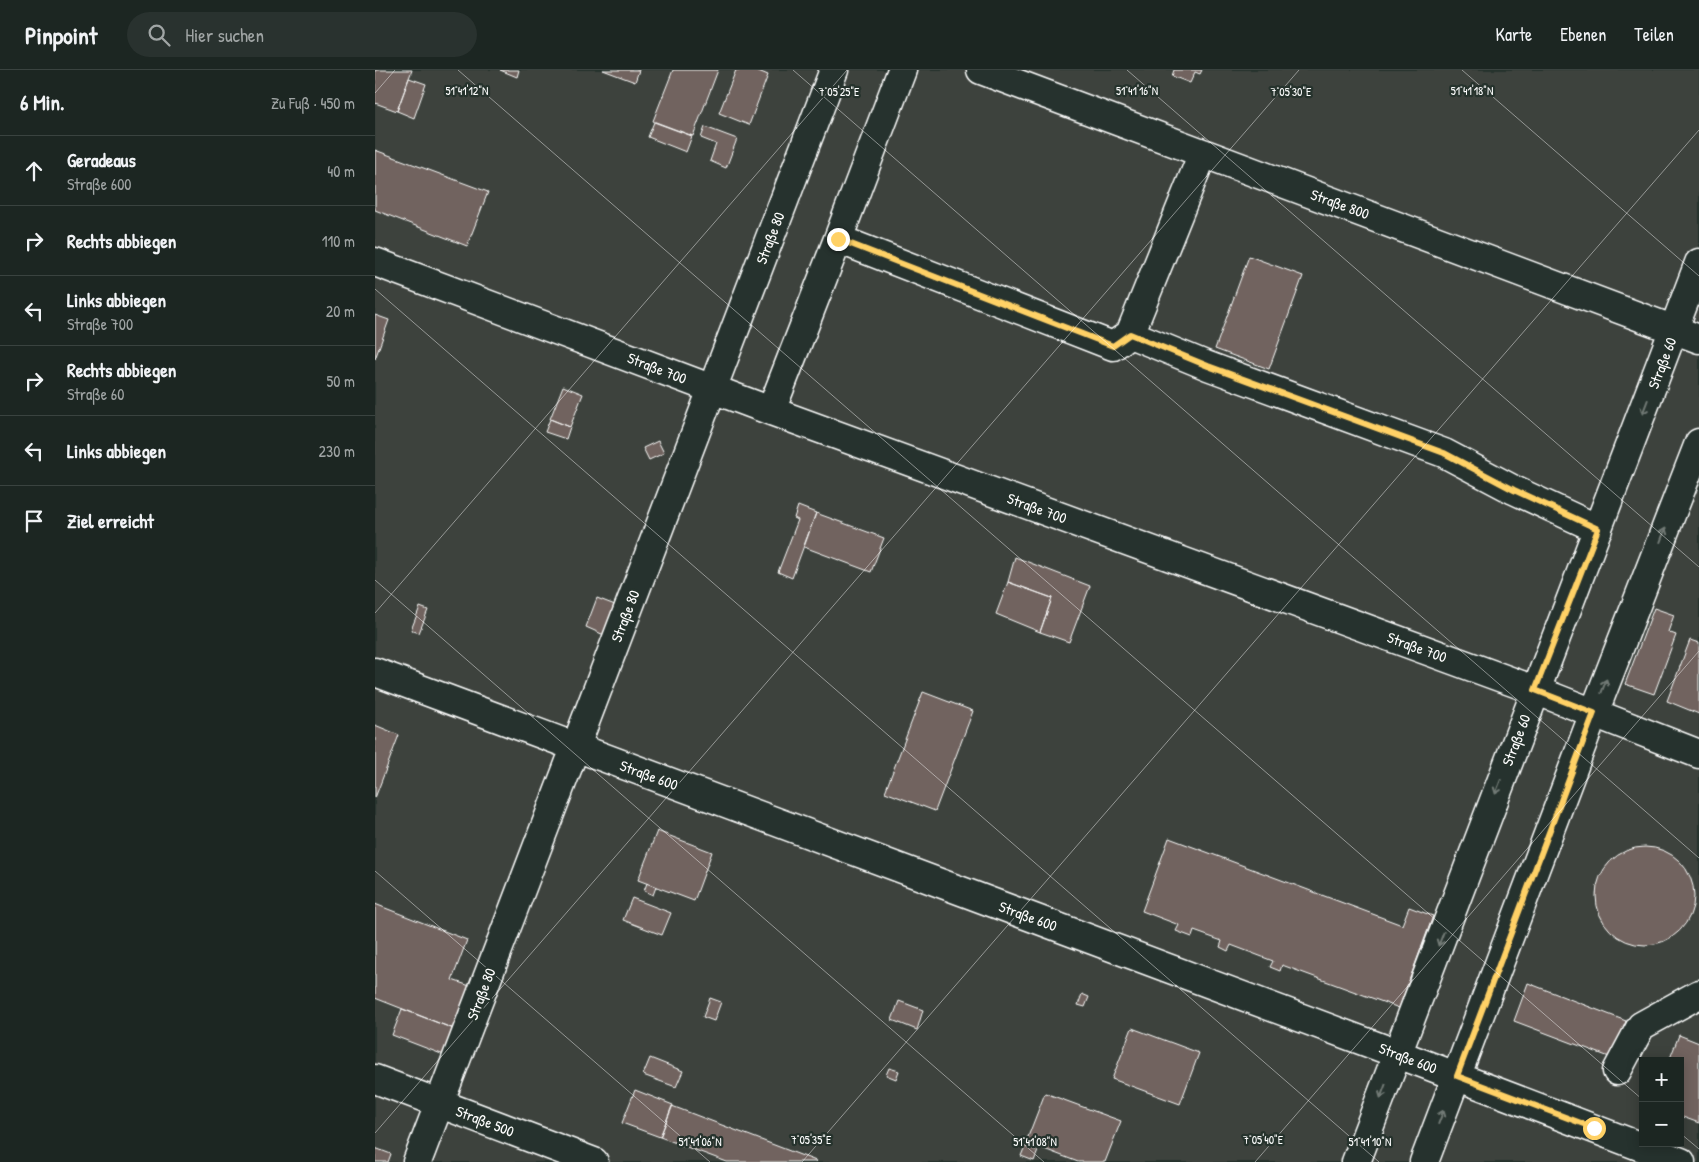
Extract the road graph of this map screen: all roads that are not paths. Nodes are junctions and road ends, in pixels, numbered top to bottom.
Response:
1 (834, 70) edge
2 (902, 70) edge
3 (981, 70) edge
4 (1203, 153) junction
5 (838, 239) junction
6 (375, 262) edge
7 (1699, 263) edge
8 (1130, 334) junction
9 (1687, 334) edge
10 (712, 389) junction
11 (771, 411) junction
12 (1699, 443) edge
13 (1598, 529) junction
14 (375, 672) edge
15 (1535, 690) junction
16 (1594, 713) junction
17 (575, 748) junction
18 (1699, 754) edge
19 (1699, 994) edge
20 (1398, 1054) junction
21 (1617, 1071) dead end
22 (1457, 1076) junction
23 (375, 1079) edge
24 (439, 1104) junction
25 (417, 1162) edge
26 (594, 1162) edge
27 (1356, 1162) edge
28 (1424, 1162) edge
29 (1681, 1162) edge

1 - 10 street, Straße 80
2 - 5 street
3 - 4 street, Straße 800
4 - 8 street
4 - 9 street, Straße 800
5 - 8 street
5 - 11 street
6 - 10 street, Straße 700
7 - 9 street, Straße 60
8 - 13 street
9 -> 13 street, Straße 60
10 - 11 street, Straße 700
10 - 17 street, Straße 80
11 - 15 street, Straße 700
16 -> 12 street
13 - 15 street, Straße 60
14 - 17 street, Straße 600
15 - 16 street, Straße 700
15 -> 20 street, Straße 60
16 - 18 street, Straße 700
16 - 22 street
17 - 20 street, Straße 600
17 - 24 street, Straße 80
19 - 21 street
20 - 22 street, Straße 600
20 -> 27 street, Straße 60
28 -> 22 street
22 - 29 street, Straße 600
23 - 24 street, Straße 500
24 - 25 street, Straße 80
24 - 26 street, Straße 500

